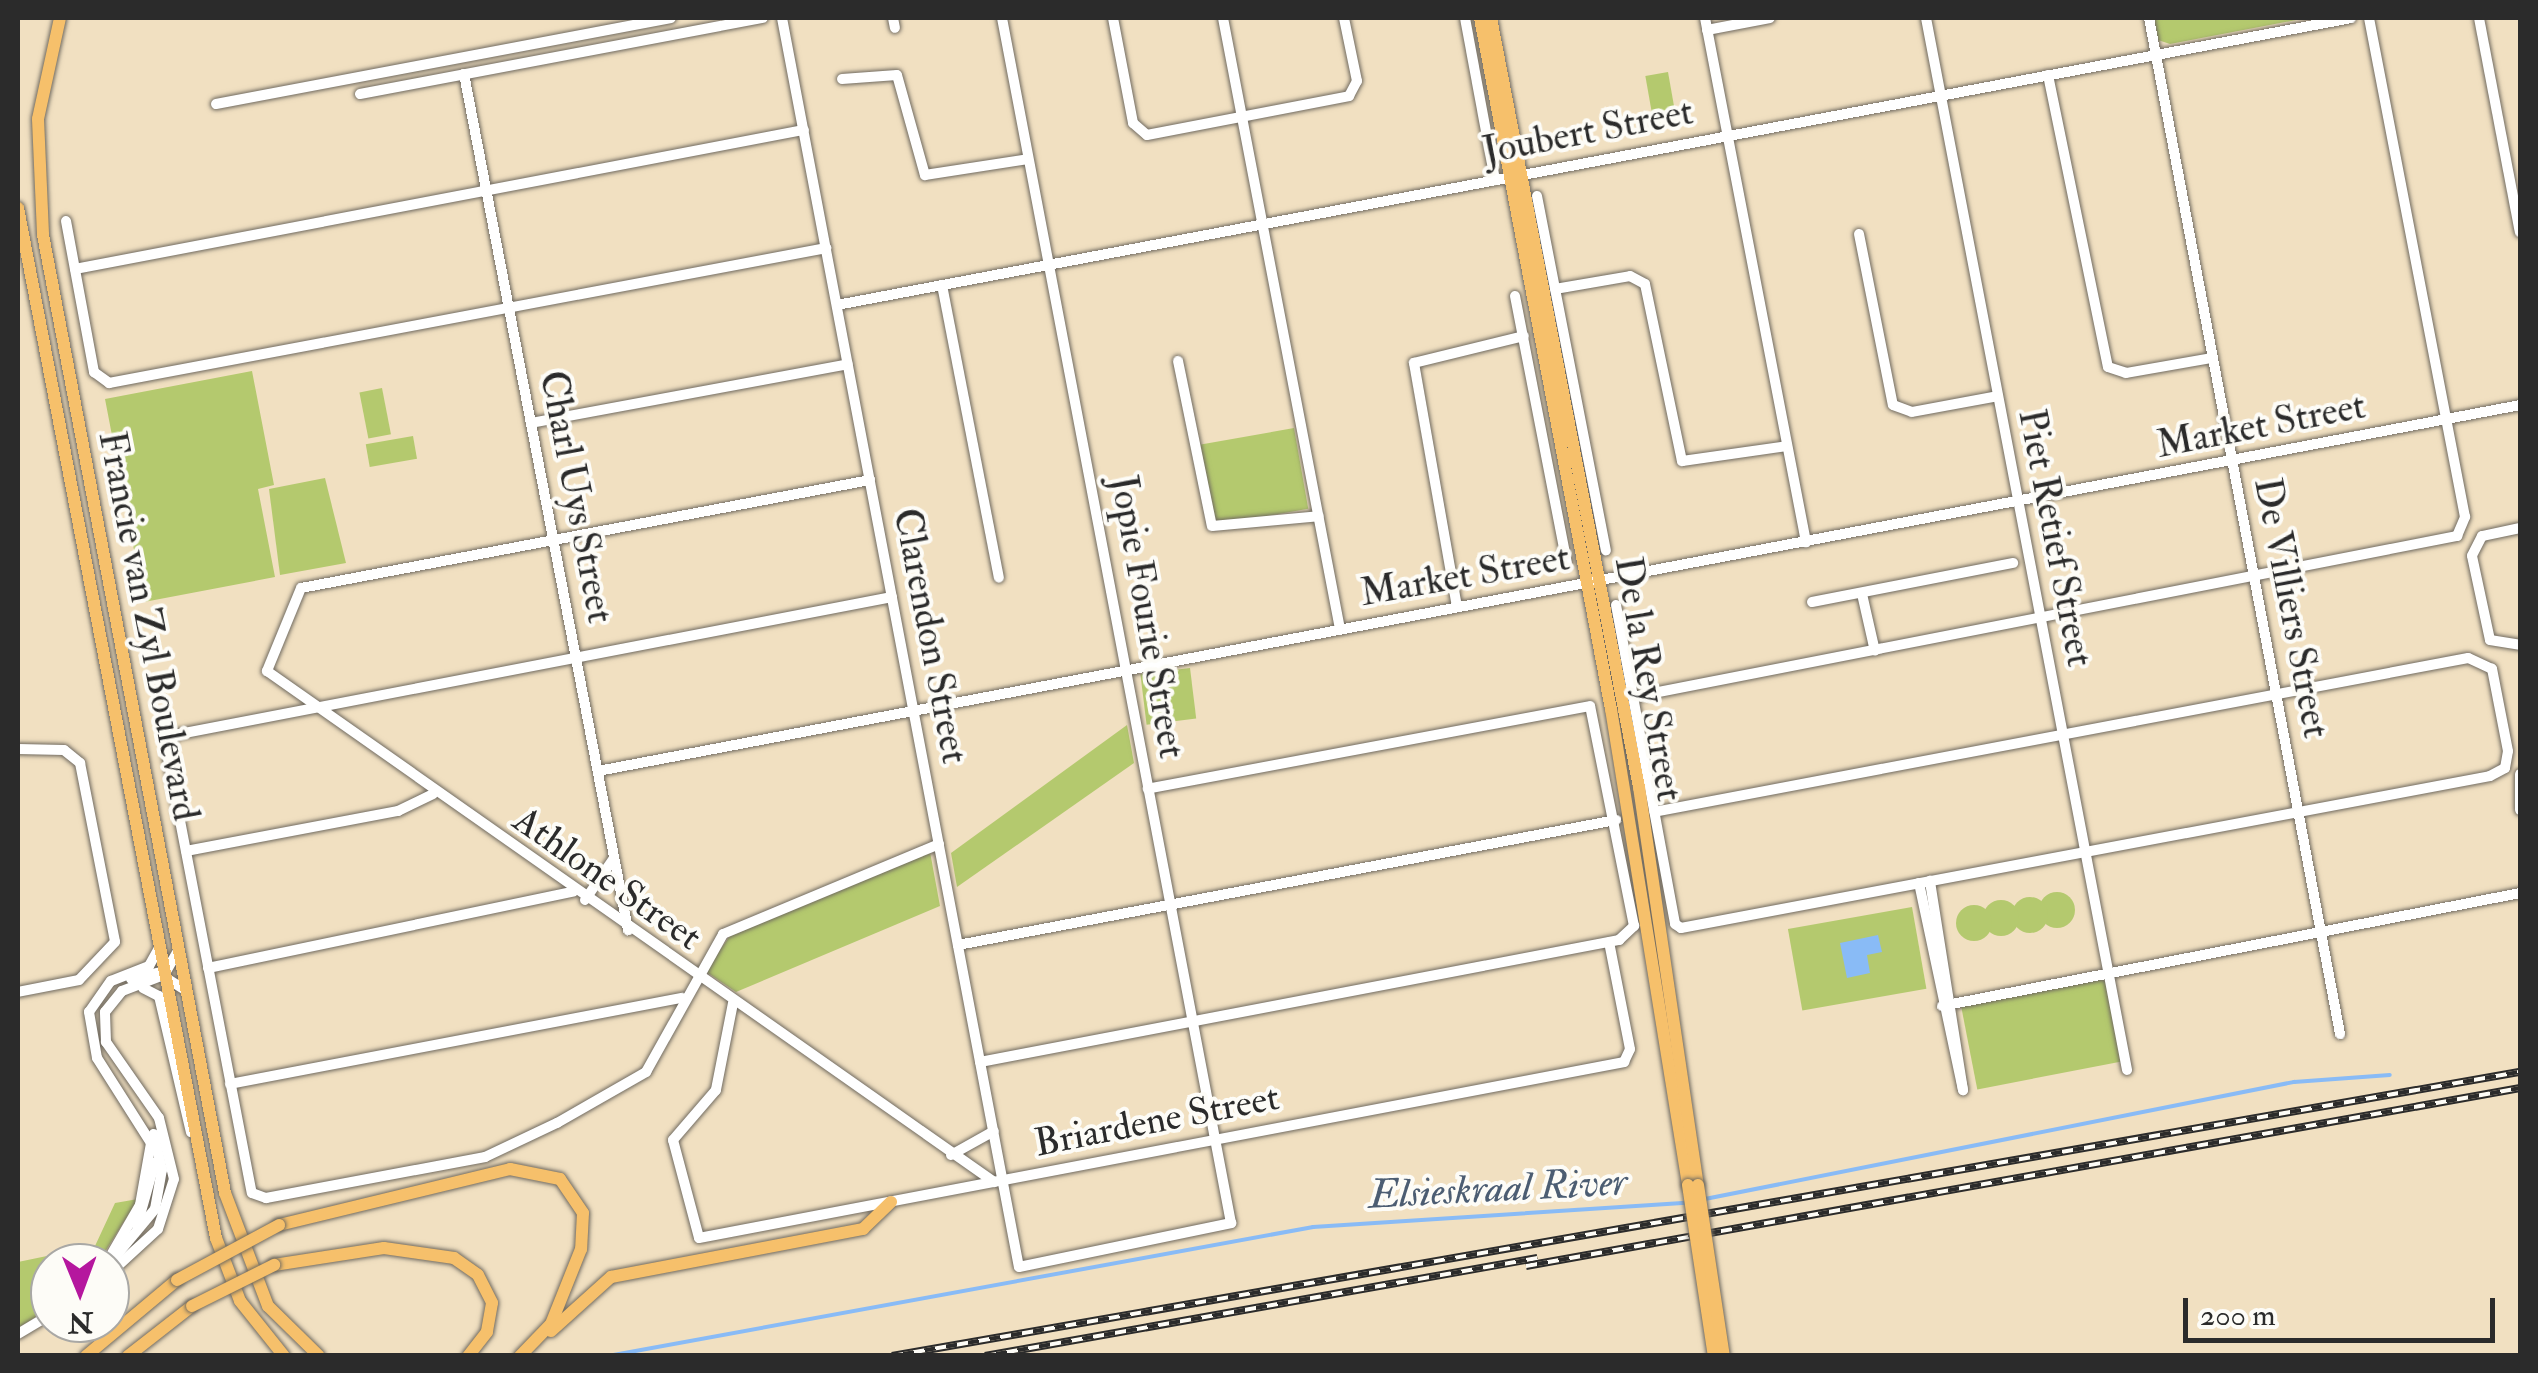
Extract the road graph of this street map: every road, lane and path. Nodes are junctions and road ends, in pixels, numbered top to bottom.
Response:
1 (59, 18) edge
2 (672, 18) edge
3 (763, 18) edge
4 (782, 18) edge
5 (1002, 18) edge
6 (1113, 18) edge
7 (1223, 18) edge
8 (1344, 18) edge
9 (1465, 18) edge
10 (1480, 18) edge
11 (1491, 18) edge
12 (1770, 18) edge
13 (1926, 18) edge
14 (2148, 18) edge
15 (2350, 18) edge
16 (2369, 18) edge
17 (2479, 18) edge
18 (1706, 24) edge
19 (2156, 54) junction
20 (464, 74) junction
21 (2048, 76) junction
22 (842, 79) dead end
23 (360, 94) dead end
24 (1941, 95) junction
25 (216, 104) dead end
26 (1242, 118) junction
27 (804, 130) junction
28 (1728, 136) junction
29 (1028, 158) junction
30 (1516, 176) junction
31 (1495, 180) junction
32 (486, 191) junction
33 (1537, 196) dead end
34 (18, 208) edge
35 (66, 221) dead end
36 (1263, 224) junction
37 (2520, 232) edge
38 (1858, 234) dead end
39 (826, 248) junction
40 (1050, 264) junction
41 (75, 269) junction
42 (942, 285) junction
43 (1555, 289) junction
44 (1515, 296) dead end
45 (837, 305) junction
46 (508, 307) junction
47 (1524, 336) junction
48 (2212, 358) junction
49 (1178, 361) dead end
50 (848, 364) junction
51 (1998, 396) junction
52 (2520, 405) edge
53 (2445, 420) junction
54 (531, 424) junction
55 (1787, 446) junction
56 (2233, 462) junction
57 (870, 480) junction
58 (2019, 503) junction
59 (1319, 516) junction
60 (2520, 528) edge
61 (553, 540) junction
62 (1806, 542) junction
63 (1606, 550) dead end
64 (1567, 563) dead end
65 (2013, 563) dead end
66 (999, 578) dead end
67 (2255, 578) junction
68 (1594, 583) junction
69 (1862, 594) junction
70 (892, 596) junction
71 (1812, 602) dead end
72 (1616, 604) dead end
73 (1457, 607) junction
74 (2040, 621) junction
75 (1340, 629) junction
76 (2520, 645) edge
77 (1875, 651) junction
78 (576, 656) junction
79 (1128, 670) junction
80 (2278, 694) junction
81 (1633, 696) junction
82 (309, 708) junction
83 (914, 710) junction
84 (2062, 735) junction
85 (18, 749) edge
86 (598, 771) junction
87 (2520, 774) edge
88 (1148, 789) junction
89 (434, 794) junction
90 (2520, 810) edge
91 (2299, 811) junction
92 (1654, 812) junction
93 (1616, 820) junction
94 (939, 844) junction
95 (2086, 851) junction
96 (186, 852) junction
97 (614, 858) junction
98 (1924, 882) junction
99 (573, 892) junction
100 (2520, 892) edge
101 (584, 900) junction
102 (1171, 905) junction
103 (2321, 930) junction
104 (628, 931) junction
105 (1610, 942) junction
106 (178, 944) junction
107 (958, 945) junction
108 (160, 948) junction
109 (208, 968) junction
110 (2108, 970) junction
111 (164, 975) junction
112 (693, 976) junction
113 (134, 986) junction
114 (187, 991) junction
115 (18, 992) edge
116 (682, 998) junction
117 (733, 1003) junction
118 (1947, 1005) junction
119 (1192, 1021) junction
120 (2340, 1034) dead end
121 (88, 1037) junction
122 (980, 1062) junction
123 (2127, 1070) dead end
124 (230, 1084) junction
125 (994, 1131) junction
126 (1216, 1140) junction
127 (196, 1142) junction
128 (951, 1155) junction
129 (998, 1182) junction
130 (1693, 1185) junction
131 (891, 1202) junction
132 (124, 1243) edge
133 (130, 1250) edge
134 (1019, 1266) joint
135 (538, 1339) junction
136 (86, 1356) edge
137 (128, 1356) edge
138 (284, 1356) edge
139 (319, 1356) edge
140 (468, 1356) edge
141 (520, 1356) edge
142 (1714, 1356) edge
143 (1724, 1356) edge

1 - 106 main road, Francie van Zyl Boulevard
2 - 25 street
3 - 20 street
4 - 27 street, Clarendon Street
5 - 29 street, Jopie Fourie Street
6 - 26 street
7 - 26 street
8 - 26 street
9 - 31 street
10 - 30 main road, De la Rey Street
11 - 30 main road, De la Rey Street
12 - 18 street
13 - 24 street, Piet Retief Street
14 - 19 street, De Villiers Street
15 - 19 street, Joubert Street
16 - 53 street
17 - 37 street
18 - 28 street
19 - 21 street, Joubert Street
19 - 48 street, De Villiers Street
20 - 23 street
20 - 32 street, Charl Uys Street
21 - 24 street, Joubert Street
21 - 48 street
22 - 29 street
24 - 28 street, Joubert Street
24 - 51 street, Piet Retief Street
26 - 36 street
27 - 32 street
27 - 39 street, Clarendon Street
28 - 30 street, Joubert Street
28 - 55 street
29 - 40 street, Jopie Fourie Street
30 - 31 street, Joubert Street
30 - 68 main road, De la Rey Street
31 - 36 street, Joubert Street
32 - 41 street
32 - 46 street, Charl Uys Street
33 - 43 street, De la Rey Street
34 - 108 main road, Francie van Zyl Boulevard
35 - 41 street
36 - 40 street, Joubert Street
36 - 59 street
38 - 51 street
39 - 45 street, Clarendon Street
39 - 46 street
40 - 42 street, Joubert Street
40 - 79 street, Jopie Fourie Street
41 - 46 street
42 - 45 street, Joubert Street
42 - 66 street
43 - 55 street
43 - 63 street, De la Rey Street
44 - 47 street, De la Rey Street
45 - 50 street, Clarendon Street
46 - 54 street, Charl Uys Street
47 - 64 street, De la Rey Street
47 - 73 street
48 - 56 street, De Villiers Street
49 - 59 street
50 - 54 street
50 - 57 street, Clarendon Street
51 - 58 street, Piet Retief Street
52 - 53 street, Market Street
53 - 56 street, Market Street
53 - 67 street
54 - 61 street, Charl Uys Street
55 - 62 street
56 - 58 street, Market Street
56 - 67 street, De Villiers Street
57 - 61 street
57 - 70 street, Clarendon Street
58 - 62 street, Market Street
58 - 74 street, Piet Retief Street
59 - 75 street
60 - 76 street
61 - 78 street, Charl Uys Street
61 - 82 street, Athlone Street
62 - 68 street, Market Street
65 - 69 street
67 - 74 street
67 - 80 street, De Villiers Street
68 - 73 street, Market Street
68 - 130 main road, De la Rey Street
69 - 71 street
69 - 77 street
70 - 78 street
70 - 83 street, Clarendon Street
72 - 81 street, De la Rey Street
73 - 75 street, Market Street
74 - 77 street
74 - 84 street, Piet Retief Street
75 - 79 street, Market Street
77 - 81 street
78 - 82 street
78 - 86 street, Charl Uys Street
79 - 83 street, Market Street
79 - 88 street, Jopie Fourie Street
80 - 84 street
80 - 91 street, De Villiers Street
80 - 91 street
81 - 92 street, De la Rey Street
82 - 89 street, Athlone Street
82 - 96 street
83 - 86 street, Market Street
83 - 94 street, Clarendon Street
84 - 92 street
84 - 95 street, Piet Retief Street
85 - 115 street
86 - 97 street, Charl Uys Street
87 - 90 street
88 - 93 street, De la Rey Street
88 - 102 street, Jopie Fourie Street
89 - 96 street
89 - 99 street, Athlone Street
91 - 95 street
91 - 103 street, De Villiers Street
92 - 98 street, De la Rey Street
93 - 102 street
93 - 105 street, De la Rey Street
94 - 107 street, Clarendon Street
94 - 112 street
95 - 98 street
95 - 110 street, Piet Retief Street
96 - 109 street
97 - 101 street
97 - 104 street, Charl Uys Street
98 - 118 street
99 - 101 street, Athlone Street
99 - 109 street
100 - 103 street
101 - 104 street, Athlone Street
102 - 107 street
102 - 119 street, Jopie Fourie Street
103 - 110 street
103 - 120 street, De Villiers Street
104 - 112 street, Athlone Street
105 - 119 street
105 - 126 street, Briardene Street
106 - 111 street
106 - 114 main road, Francie van Zyl Boulevard
107 - 122 street, Clarendon Street
108 - 111 main road, Francie van Zyl Boulevard
108 - 121 street
109 - 124 street
110 - 118 street
110 - 123 street, Piet Retief Street
111 - 113 street
111 - 114 street
111 - 121 street
111 - 127 main road, Francie van Zyl Boulevard
112 - 116 street
112 - 117 street, Athlone Street
113 - 127 street
113 - 133 street
114 - 139 main road, Francie van Zyl Boulevard
116 - 124 street
116 - 124 street
117 - 128 street, Athlone Street
117 - 131 street, Briardene Street
118 - 118 street
119 - 122 street
119 - 126 street, Jopie Fourie Street
121 - 132 street
122 - 125 street, Clarendon Street
125 - 128 street
125 - 129 street, Clarendon Street
126 - 129 street, Briardene Street
126 - 134 street, Jopie Fourie Street
127 - 138 main road, Francie van Zyl Boulevard
128 - 129 street, Athlone Street
129 - 131 street, Briardene Street
129 - 134 street, Clarendon Street
130 - 142 main road, De la Rey Street, bridge
130 - 143 main road, De la Rey Street, bridge
131 - 135 main road
135 - 136 main road, bridge
135 - 141 main road
137 - 140 main road, bridge

